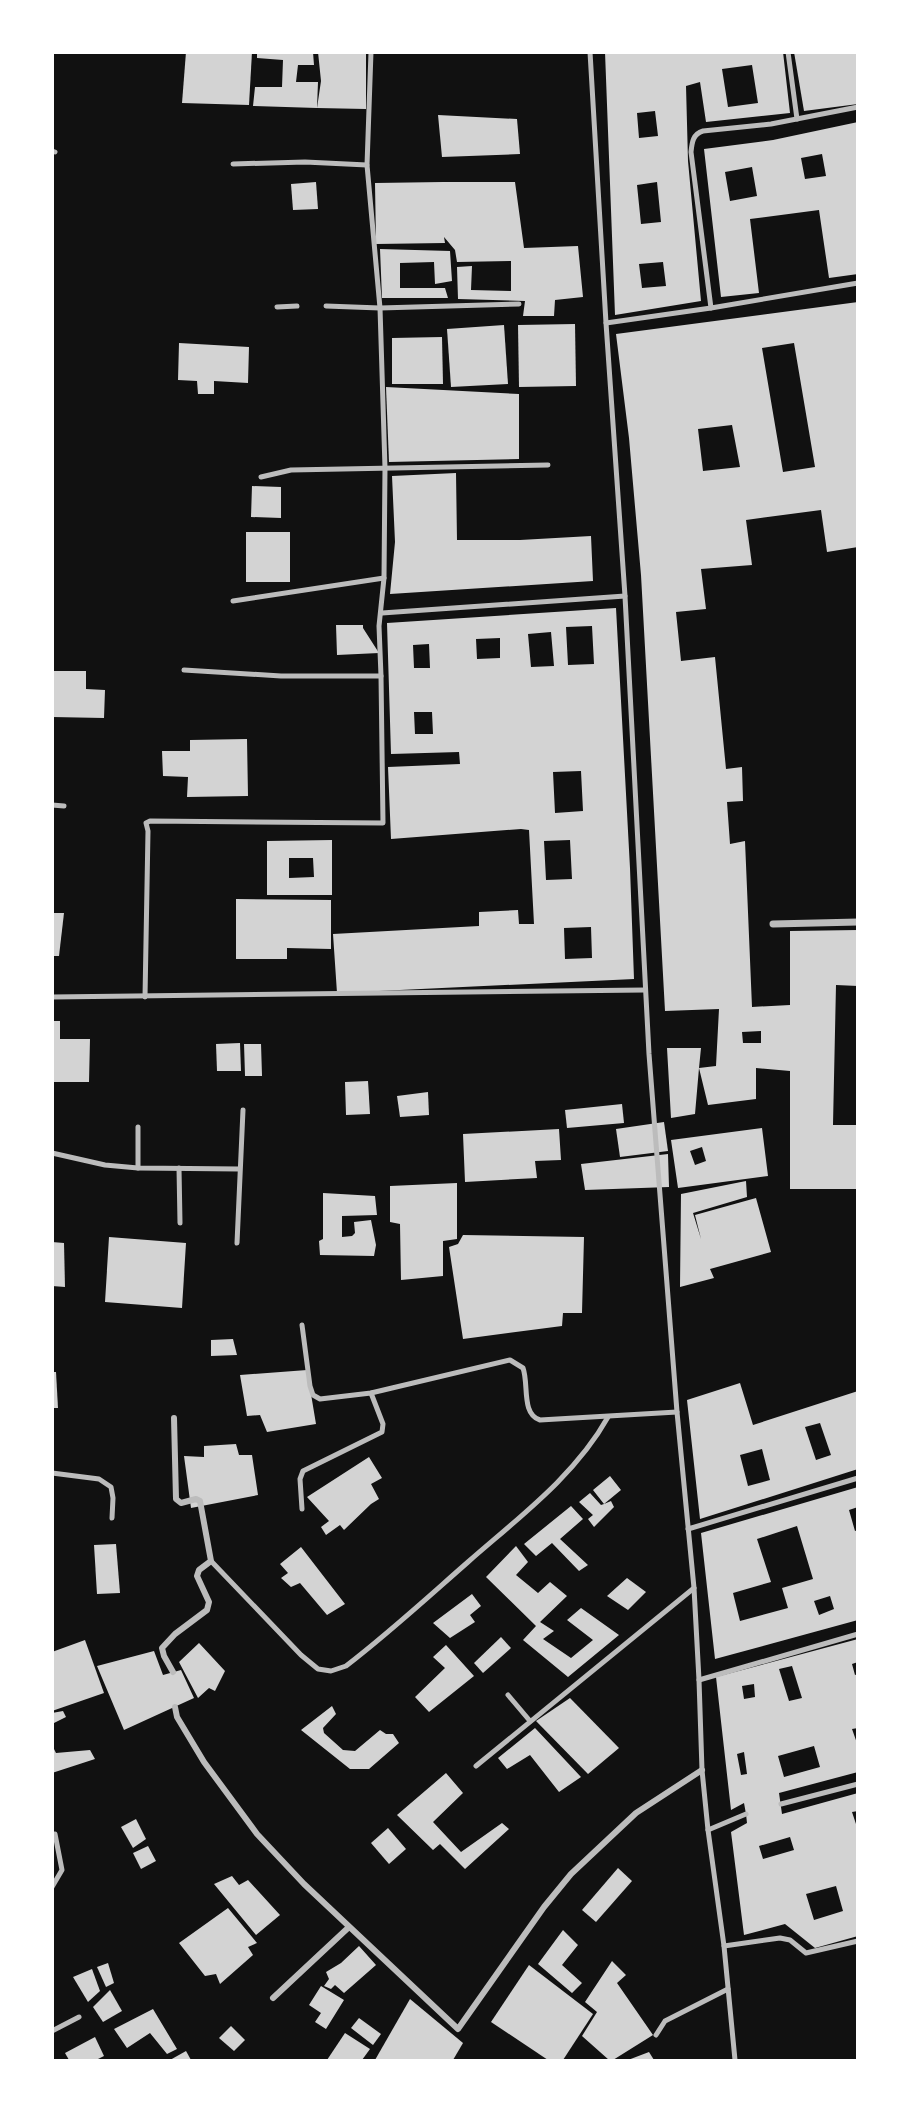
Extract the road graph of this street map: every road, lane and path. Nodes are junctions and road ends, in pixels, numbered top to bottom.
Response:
1 (370, 52) edge
2 (590, 52) edge
3 (788, 52) edge
4 (858, 107) edge
5 (797, 119) junction
6 (233, 164) dead end
7 (367, 165) junction
8 (858, 283) edge
9 (519, 304) dead end
10 (297, 306) dead end
11 (326, 306) dead end
12 (277, 307) dead end
13 (380, 308) junction
14 (711, 308) junction
15 (606, 323) junction
16 (548, 465) dead end
17 (385, 468) junction
18 (261, 477) dead end
19 (384, 578) junction
20 (625, 596) junction
21 (233, 601) dead end
22 (382, 613) junction
23 (184, 670) dead end
24 (381, 676) junction
25 (52, 805) edge
26 (64, 806) dead end
27 (858, 922) edge
28 (773, 924) dead end
29 (645, 990) junction
30 (52, 997) edge
31 (145, 997) junction
32 (243, 1111) dead end
33 (138, 1127) dead end
34 (52, 1153) edge
35 (138, 1168) junction
36 (179, 1168) junction
37 (239, 1169) junction
38 (180, 1223) dead end
39 (237, 1243) dead end
40 (302, 1325) dead end
41 (372, 1392) junction
42 (677, 1412) junction
43 (608, 1417) junction
44 (174, 1418) dead end
45 (52, 1473) edge
46 (858, 1478) edge
47 (302, 1509) dead end
48 (112, 1518) dead end
49 (688, 1529) junction
50 (211, 1561) junction
51 (694, 1588) junction
52 (858, 1633) edge
53 (173, 1672) dead end
54 (699, 1680) junction
55 (508, 1695) dead end
56 (175, 1707) dead end
57 (530, 1721) junction
58 (475, 1766) dead end
59 (702, 1770) junction
60 (858, 1784) edge
61 (781, 1804) dead end
62 (746, 1814) dead end
63 (708, 1830) junction
64 (55, 1834) dead end
65 (52, 1887) edge
66 (349, 1927) junction
67 (858, 1941) edge
68 (724, 1947) junction
69 (727, 1989) junction
70 (273, 1998) dead end
71 (79, 2017) dead end
72 (52, 2031) edge
73 (656, 2035) dead end
74 (735, 2060) edge

1 - 7 lane
2 - 15 lane
3 - 5 lane
4 - 5 lane
5 - 14 lane
6 - 7 lane
7 - 13 lane
8 - 14 lane
9 - 13 lane
10 - 12 lane
11 - 13 lane
13 - 17 lane
14 - 15 lane
15 - 20 lane
16 - 17 lane
17 - 18 lane
17 - 19 lane
19 - 21 lane
19 - 22 lane
20 - 22 lane
20 - 29 lane
22 - 24 lane
23 - 24 lane
24 - 31 lane
25 - 26 lane
27 - 28 street
29 - 31 lane
29 - 42 lane
30 - 31 lane
32 - 37 lane
33 - 35 lane
34 - 35 lane
35 - 36 lane
36 - 37 lane
36 - 38 lane
37 - 39 lane
40 - 41 lane
41 - 43 lane
41 - 47 lane
42 - 43 lane
42 - 49 lane
43 - 50 lane
44 - 50 street
45 - 48 lane
46 - 49 lane
49 - 51 lane
50 - 53 street
51 - 54 lane
51 - 57 lane
52 - 54 lane
54 - 59 lane
55 - 57 lane
56 - 66 street
57 - 58 lane
59 - 63 lane
59 - 66 street
60 - 61 lane
62 - 63 lane
63 - 68 lane
64 - 65 lane
66 - 70 street
67 - 68 lane
68 - 69 lane
69 - 73 lane
69 - 74 lane
71 - 72 lane

